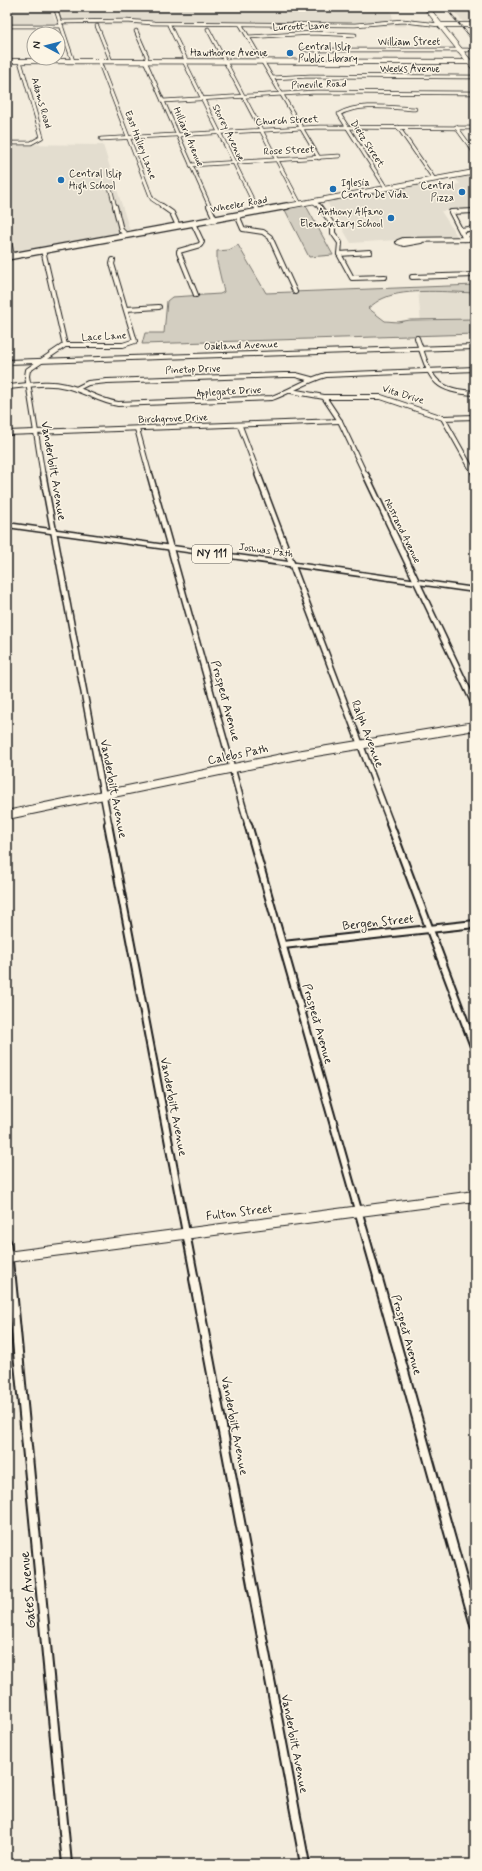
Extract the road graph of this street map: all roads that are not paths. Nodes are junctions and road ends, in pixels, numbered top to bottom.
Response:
1 (55, 7) edge
2 (426, 7) edge
3 (441, 17) dead end
4 (60, 22) junction
5 (440, 24) junction
6 (169, 25) dead end
7 (475, 25) edge
8 (7, 26) edge
9 (26, 26) edge
10 (62, 26) edge
11 (97, 26) dead end
12 (241, 26) dead end
13 (449, 26) junction
14 (208, 29) dead end
15 (136, 31) dead end
16 (355, 35) dead end
17 (248, 37) junction
18 (66, 39) edge
19 (463, 44) dead end
20 (303, 50) dead end
21 (317, 50) junction
22 (460, 50) junction
23 (468, 50) junction
24 (7, 61) edge
25 (20, 61) junction
26 (73, 61) junction
27 (99, 61) junction
28 (110, 61) junction
29 (147, 61) junction
30 (224, 61) junction
31 (473, 61) edge
32 (186, 62) junction
33 (263, 62) junction
34 (324, 62) junction
35 (475, 69) edge
36 (475, 77) edge
37 (272, 78) junction
38 (475, 92) edge
39 (282, 94) junction
40 (242, 96) junction
41 (202, 98) junction
42 (163, 100) junction
43 (415, 109) dead end
44 (346, 127) junction
45 (398, 127) junction
46 (302, 128) junction
47 (456, 128) junction
48 (475, 128) edge
49 (261, 130) junction
50 (219, 132) junction
51 (178, 135) junction
52 (129, 138) junction
53 (101, 139) dead end
54 (7, 143) edge
55 (475, 153) edge
56 (339, 156) dead end
57 (319, 158) junction
58 (276, 160) junction
59 (234, 162) junction
60 (191, 165) junction
61 (475, 172) edge
62 (434, 179) junction
63 (110, 187) dead end
64 (386, 188) junction
65 (313, 201) junction
66 (300, 204) junction
67 (258, 211) junction
68 (475, 211) edge
69 (237, 215) junction
70 (215, 219) junction
71 (193, 223) junction
72 (178, 226) junction
73 (475, 228) edge
74 (461, 230) junction
75 (7, 231) edge
76 (475, 232) edge
77 (126, 235) junction
78 (465, 238) junction
79 (475, 239) edge
80 (420, 241) junction
81 (43, 250) junction
82 (370, 252) dead end
83 (339, 254) junction
84 (10, 256) edge
85 (113, 260) dead end
86 (475, 275) edge
87 (385, 277) dead end
88 (412, 277) dead end
89 (295, 292) dead end
90 (196, 295) dead end
91 (159, 307) dead end
92 (126, 309) junction
93 (417, 338) dead end
94 (65, 345) junction
95 (475, 347) edge
96 (421, 348) junction
97 (41, 361) junction
98 (7, 362) edge
99 (475, 369) edge
100 (429, 371) junction
101 (311, 379) junction
102 (28, 385) junction
103 (7, 387) edge
104 (76, 389) junction
105 (291, 391) junction
106 (475, 392) edge
107 (324, 397) junction
108 (475, 417) edge
109 (443, 418) junction
110 (340, 421) junction
111 (240, 426) junction
112 (138, 429) junction
113 (7, 433) edge
114 (34, 433) junction
115 (475, 475) edge
116 (7, 525) edge
117 (52, 531) junction
118 (171, 548) junction
119 (292, 565) junction
120 (417, 582) junction
121 (475, 590) edge
122 (475, 705) edge
123 (475, 726) edge
124 (360, 745) junction
125 (232, 768) junction
126 (103, 795) junction
127 (7, 815) edge
128 (475, 924) edge
129 (430, 929) junction
130 (283, 944) junction
131 (475, 1049) edge
132 (475, 1196) edge
133 (360, 1211) junction
134 (186, 1233) junction
135 (7, 1242) edge
136 (8, 1257) edge
137 (475, 1625) edge
138 (67, 1864) edge
139 (305, 1864) edge

1 - 4 street
2 - 5 street
3 - 13 street
4 - 5 street
4 - 10 street
5 - 13 street
5 - 22 street
6 - 32 street, Storey Avenue
7 - 13 street
8 - 9 street
11 - 28 street
12 - 17 street
14 - 30 street
15 - 29 street, Hilliard Avenue
16 - 17 street, Lurcott Lane
17 - 33 street
18 - 26 street
19 - 23 street
20 - 21 street, William Street
21 - 22 street, William Street
21 - 34 street
22 - 23 street, William Street
22 - 31 street
23 - 31 street
24 - 25 street, Hawthorne Avenue
25 - 26 street, Hawthorne Avenue
25 - 54 street, Adams Road
26 - 27 street, Hawthorne Avenue
27 - 28 street, Hawthorne Avenue
27 - 52 street, East Halley Lane
28 - 29 street, Hawthorne Avenue
29 - 32 street, Hawthorne Avenue
29 - 42 street, Hilliard Avenue
30 - 32 street, Hawthorne Avenue
30 - 33 street, Hawthorne Avenue
30 - 40 street
31 - 34 street, Hawthorne Avenue
31 - 35 street
32 - 41 street, Storey Avenue
33 - 34 street, Hawthorne Avenue
33 - 37 street
36 - 37 street, Weeks Avenue
37 - 39 street
38 - 39 street, Pinevile Road
39 - 40 street, Pinevile Road
39 - 46 street
40 - 41 street, Pinevile Road
40 - 49 street
41 - 42 street, Pinevile Road
41 - 50 street, Storey Avenue
42 - 51 street, Hilliard Avenue
43 - 44 street, Dietz Street
44 - 45 street, Church Street
44 - 46 street, Church Street
44 - 64 street, Dietz Street
45 - 47 street, Church Street
45 - 62 street
46 - 49 street, Church Street
46 - 57 street
47 - 48 street, Church Street
47 - 55 street
49 - 50 street, Church Street
49 - 58 street
50 - 51 street, Church Street
50 - 59 street, Storey Avenue
51 - 52 street, Church Street
51 - 60 street, Hilliard Avenue
52 - 53 street, Church Street
52 - 72 street, East Halley Lane
56 - 57 street, Rose Street
57 - 58 street, Rose Street
58 - 59 street, Rose Street
58 - 66 street
59 - 60 street, Rose Street
59 - 67 street, Storey Avenue
60 - 70 street, Hilliard Avenue
61 - 62 street, Wheeler Road
62 - 64 street, Wheeler Road
63 - 77 street
64 - 65 street, Wheeler Road
65 - 66 street, Wheeler Road
65 - 83 street
66 - 67 street, Wheeler Road
67 - 69 street, Wheeler Road
68 - 74 street
69 - 70 street, Wheeler Road
69 - 89 street
70 - 71 street, Wheeler Road
71 - 72 street, Wheeler Road
71 - 90 street
72 - 77 street, Wheeler Road
73 - 74 street
74 - 78 street
75 - 84 street
76 - 78 street
77 - 81 street, Wheeler Road
78 - 79 street
78 - 80 street
80 - 80 street
81 - 84 street, Wheeler Road
81 - 94 street
82 - 83 street
83 - 87 street
85 - 92 street, Lace Lane
86 - 88 street
91 - 92 street
92 - 94 street, Lace Lane
93 - 96 street
94 - 97 street, Lace Lane
95 - 96 street, Oakland Avenue
96 - 97 street, Oakland Avenue
96 - 100 street
97 - 98 street, Oakland Avenue
97 - 102 street, Vanderbilt Avenue
99 - 100 street, Applegate Drive
100 - 101 street, Applegate Drive
100 - 106 street
101 - 104 street, Pinetop Drive
101 - 105 street, Applegate Drive
102 - 103 street, Applegate Drive
102 - 104 street, Applegate Drive
102 - 114 street, Vanderbilt Avenue
104 - 105 street, Applegate Drive
105 - 107 street
107 - 109 street, Vita Drive
107 - 110 street, Nostrand Avenue
108 - 109 street, Vita Drive
109 - 115 street
110 - 111 street, Birchgrove Drive
110 - 120 street, Nostrand Avenue
111 - 112 street, Birchgrove Drive
111 - 119 street, Ralph Avenue
112 - 114 street, Birchgrove Drive
112 - 118 street, Prospect Avenue
113 - 114 street, Birchgrove Drive
114 - 117 street, Vanderbilt Avenue
116 - 117 main road, Joshuas Path / NY 111
117 - 118 main road, Joshuas Path / NY 111
117 - 126 street, Vanderbilt Avenue
118 - 119 main road, Joshuas Path / NY 111
118 - 125 street, Prospect Avenue
119 - 120 main road, Joshuas Path / NY 111
119 - 124 street, Ralph Avenue
120 - 121 main road, Joshuas Path / NY 111
120 - 122 street, Nostrand Avenue
123 - 124 street, Calebs Path
124 - 125 street, Calebs Path
124 - 129 street, Ralph Avenue
125 - 126 street, Calebs Path
125 - 130 street, Prospect Avenue
126 - 127 street, Calebs Path
126 - 134 street, Vanderbilt Avenue
128 - 129 street, Bergen Street
129 - 130 street, Bergen Street
129 - 131 street, Ralph Avenue
130 - 133 street, Prospect Avenue
132 - 133 street, Fulton Street
133 - 134 street, Fulton Street
133 - 137 street, Prospect Avenue
134 - 136 street, Fulton Street
134 - 139 street, Vanderbilt Avenue
135 - 136 street, Gates Avenue
136 - 138 street, Gates Avenue

